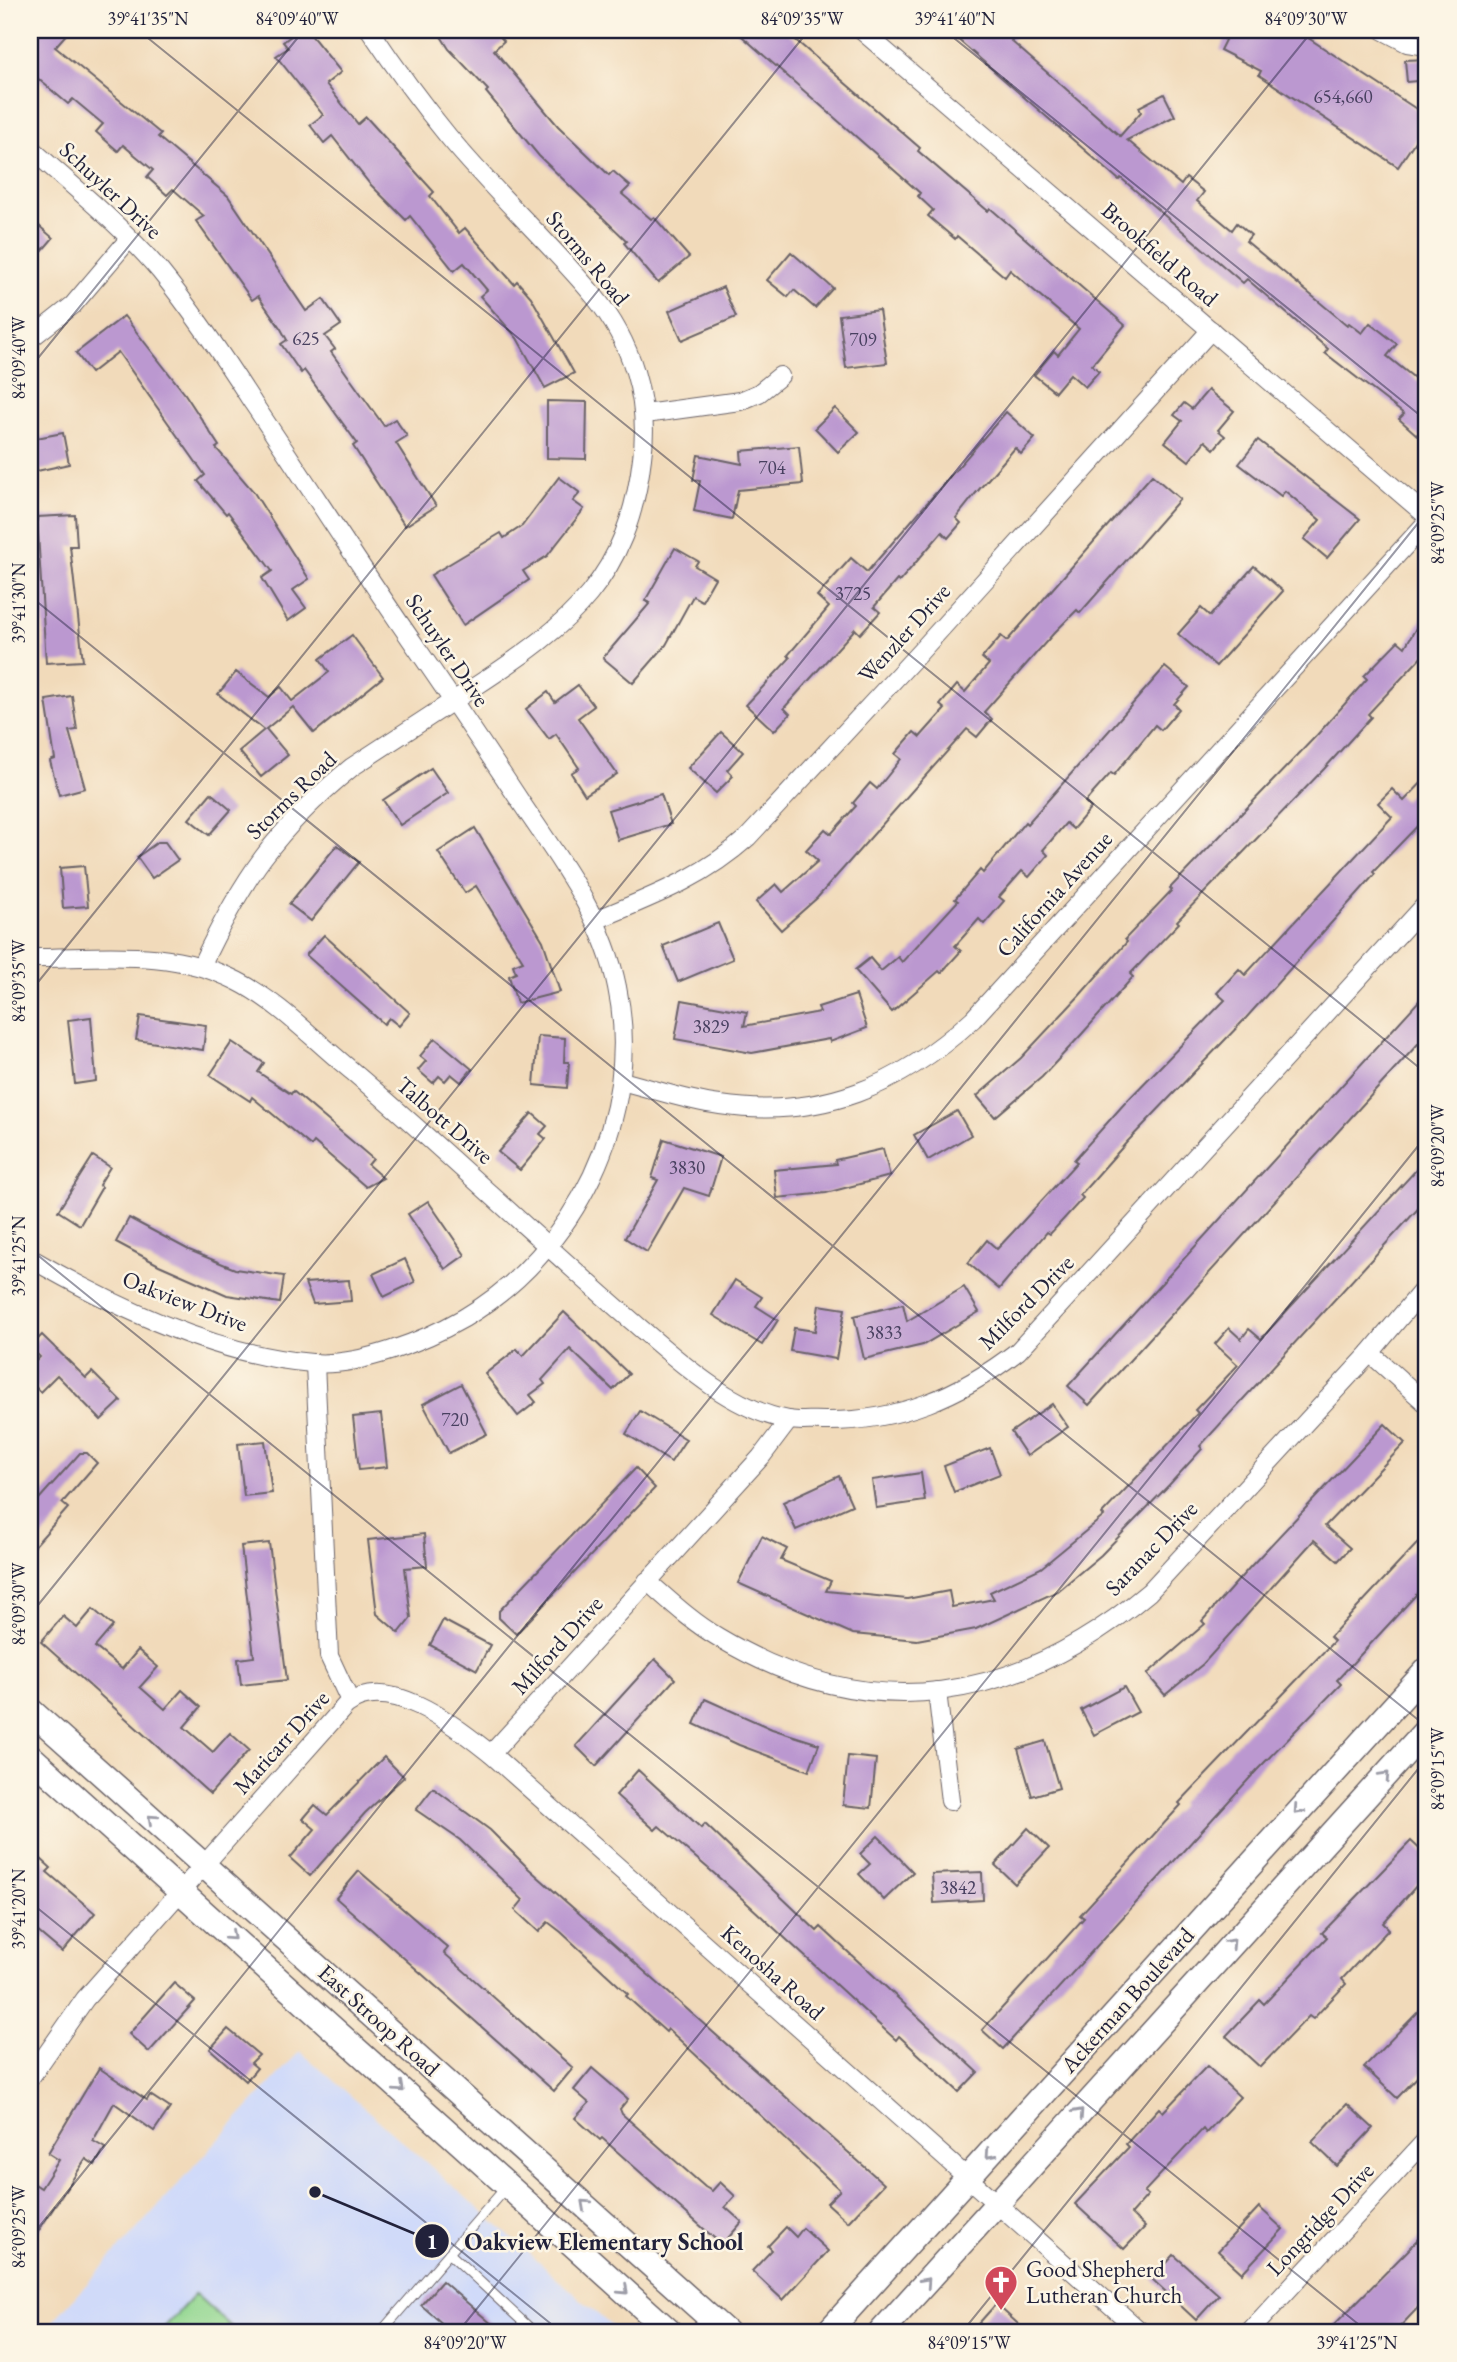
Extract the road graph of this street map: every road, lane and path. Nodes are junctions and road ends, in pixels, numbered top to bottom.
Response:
1 (370, 30) edge
2 (862, 30) edge
3 (1382, 30) edge
4 (1427, 46) edge
5 (30, 148) edge
6 (129, 239) junction
7 (1211, 330) junction
8 (30, 339) edge
9 (780, 376) dead end
10 (645, 414) junction
11 (1427, 516) edge
12 (1427, 522) edge
13 (453, 701) junction
14 (1427, 903) edge
15 (596, 920) junction
16 (30, 958) edge
17 (201, 966) junction
18 (621, 1081) junction
19 (547, 1245) junction
20 (30, 1258) edge
21 (1427, 1285) edge
22 (1370, 1353) junction
23 (315, 1364) junction
24 (1427, 1404) edge
25 (789, 1420) junction
26 (647, 1581) junction
27 (1427, 1670) edge
28 (937, 1691) junction
29 (351, 1701) junction
30 (30, 1710) edge
31 (1427, 1729) edge
32 (491, 1754) junction
33 (30, 1756) edge
34 (950, 1801) dead end
35 (204, 1864) junction
36 (180, 1891) junction
37 (30, 2078) edge
38 (1427, 2139) edge
39 (968, 2178) junction
40 (508, 2185) junction
41 (998, 2203) junction
42 (449, 2253) junction
43 (381, 2332) edge
44 (534, 2332) edge
45 (670, 2332) edge
46 (726, 2332) edge
47 (828, 2332) edge
48 (881, 2332) edge
49 (1141, 2332) edge
50 (1250, 2332) edge

1 - 10 street, Storms Road
2 - 7 street, Brookfield Road
3 - 4 street
5 - 6 street, Schuyler Drive
6 - 8 street
6 - 13 street, Schuyler Drive
7 - 11 street, Brookfield Road
7 - 15 street, Wenzler Drive
9 - 10 street
10 - 13 street, Storms Road
12 - 18 street, California Avenue
13 - 15 street, Schuyler Drive
13 - 17 street, Storms Road
14 - 25 street, Milford Drive
15 - 18 street, Schuyler Drive
16 - 17 street, Talbott Drive
17 - 19 street, Talbott Drive
18 - 19 street, Schuyler Drive
19 - 23 street, Oakview Drive
19 - 25 street, Talbott Drive
20 - 23 street, Oakview Drive
21 - 22 street, Saranac Drive
22 - 24 street
22 - 28 street, Saranac Drive
23 - 29 street, Maricarr Drive
25 - 26 street, Milford Drive
26 - 28 street, Saranac Drive
26 - 32 street, Milford Drive
27 -> 39 main road, Ackerman Boulevard
28 - 34 street
29 - 32 street, Kenosha Road
29 - 35 street, Maricarr Drive
35 -> 30 main road, East Stroop Road
41 -> 31 main road, Ackerman Boulevard
32 - 39 street, Kenosha Road
33 - 36 main road, East Stroop Road
35 - 36 street, Maricarr Drive
46 -> 35 main road, East Stroop Road
36 - 37 street, Maricarr Drive
36 -> 40 main road, East Stroop Road
38 - 50 street, Longridge Drive
39 - 41 street, Kenosha Road
39 - 47 main road, Ackerman Boulevard
40 - 42 lane
40 -> 45 main road, East Stroop Road
48 -> 41 main road, Ackerman Boulevard
41 - 49 street, Kenosha Road
42 - 43 lane
42 - 44 lane

